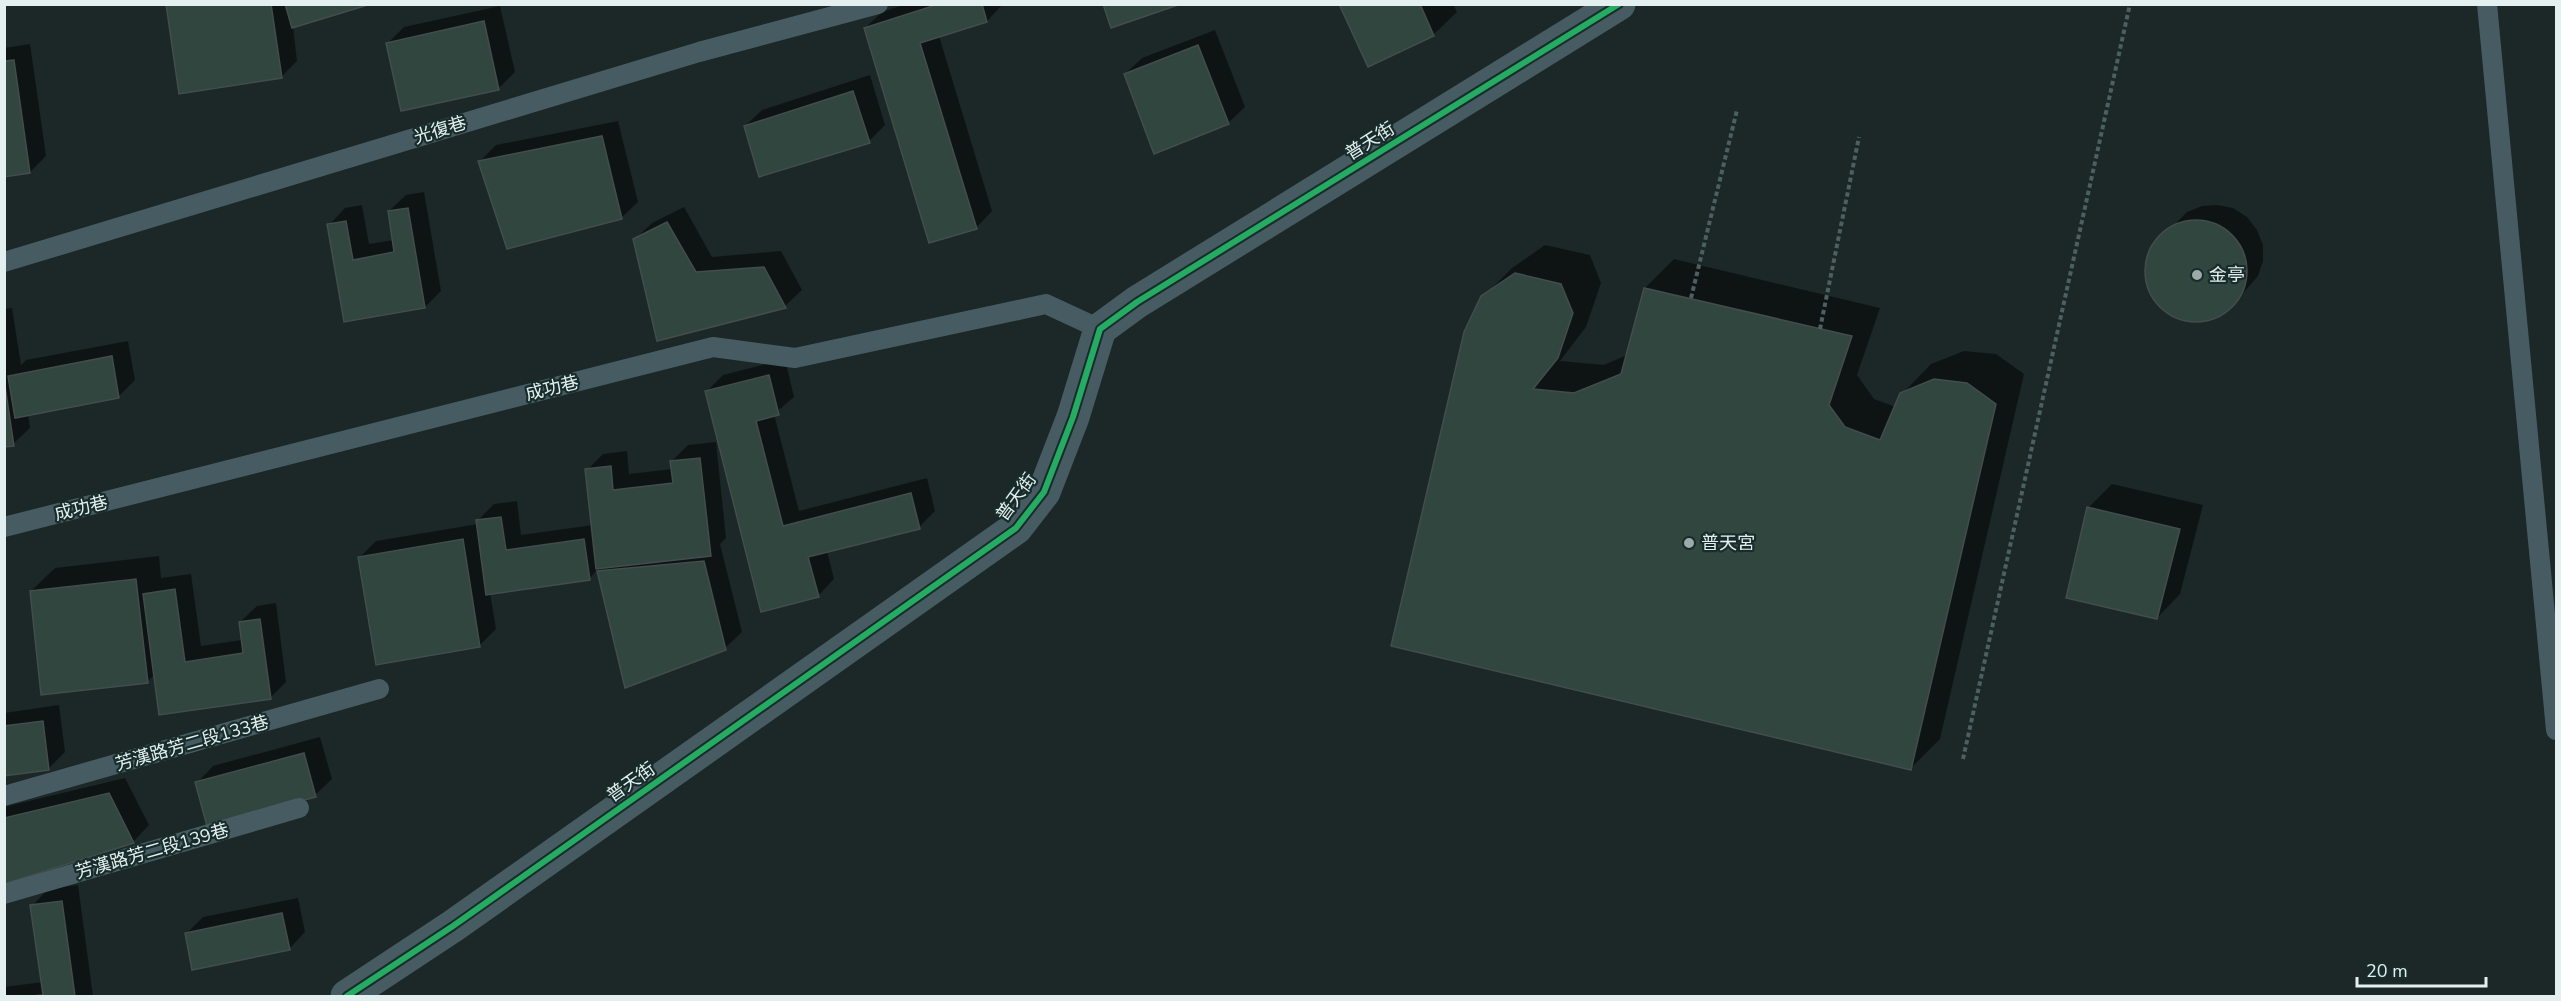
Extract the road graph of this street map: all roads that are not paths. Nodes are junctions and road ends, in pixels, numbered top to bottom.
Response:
1 (878, 4) edge
2 (1619, 4) edge
3 (2487, 4) edge
4 (4, 262) edge
5 (1100, 328) junction
6 (4, 527) edge
7 (379, 689) dead end
8 (2556, 730) edge
9 (4, 796) edge
10 (299, 808) dead end
11 (4, 894) edge
12 (347, 996) edge

1 - 4 lane, 光復巷
2 - 5 street, 普天街
3 - 8 lane
5 - 6 lane, 成功巷
5 - 12 street, 普天街
7 - 9 lane, 芳漢路芳二段133巷
10 - 11 lane, 芳漢路芳二段139巷

